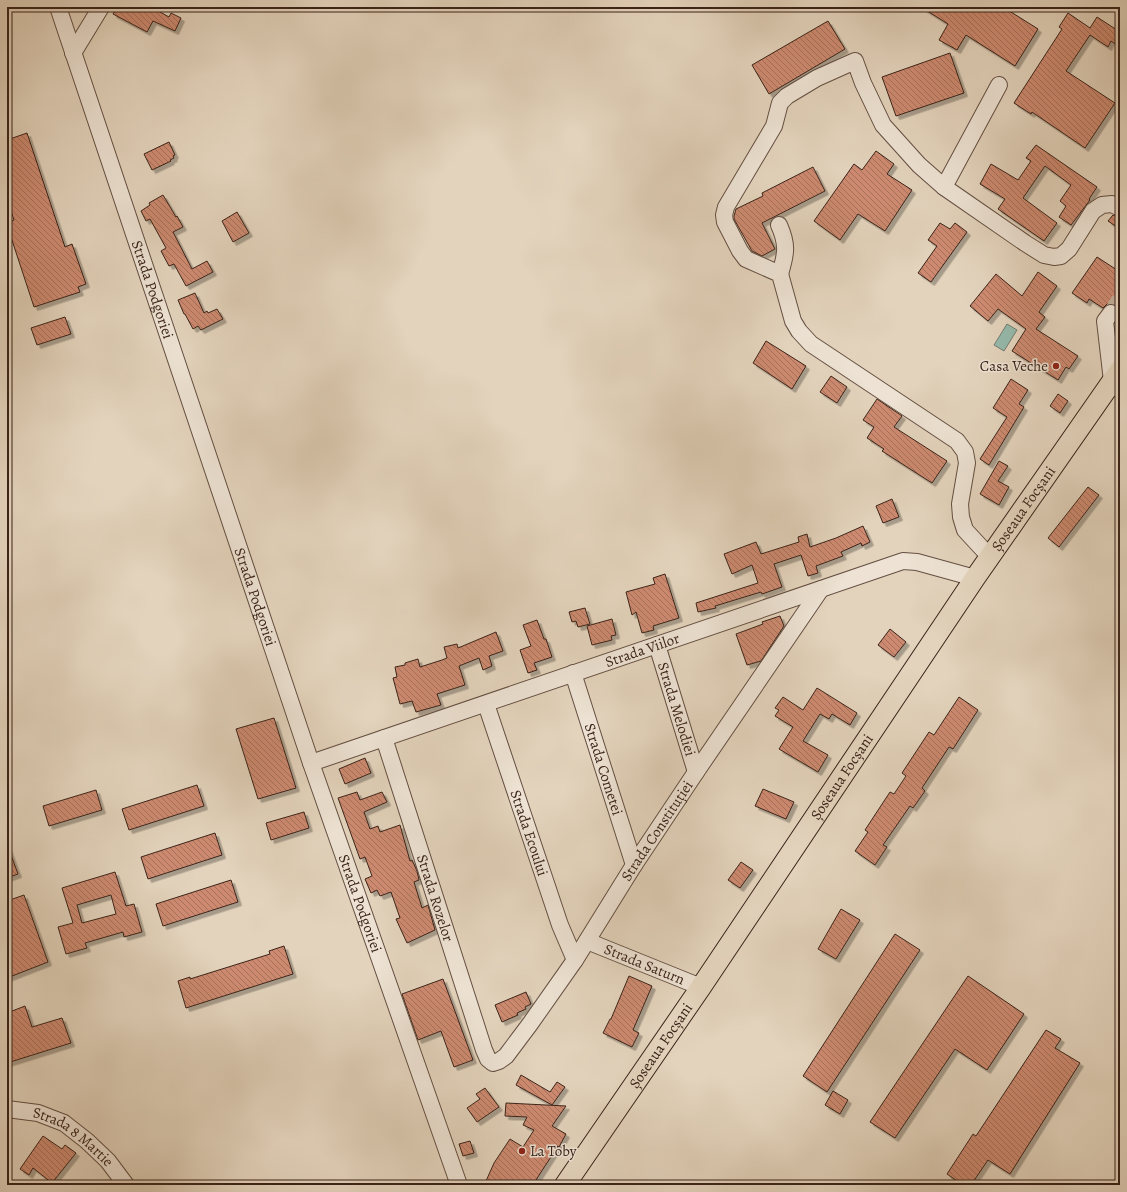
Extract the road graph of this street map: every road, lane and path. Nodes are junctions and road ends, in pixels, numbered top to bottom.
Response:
1 (58, 7) edge
2 (101, 7) edge
3 (73, 53) junction
4 (999, 85) dead end
5 (944, 187) junction
6 (1120, 208) edge
7 (779, 225) dead end
8 (780, 274) junction
9 (1111, 313) tunnel mouth
10 (1117, 381) edge
11 (990, 557) junction
12 (976, 578) junction
13 (821, 589) junction
14 (657, 646) junction
15 (573, 673) junction
16 (486, 704) junction
17 (384, 738) junction
18 (311, 763) junction
19 (696, 772) junction
20 (634, 865) junction
21 (587, 941) junction
22 (575, 960) junction
23 (701, 987) junction
24 (488, 1058) joint
25 (7, 1109) edge
26 (126, 1185) edge
27 (459, 1185) edge
28 (565, 1185) edge

1 - 3 street, Strada Podgoriei
2 - 3 street
3 - 18 street, Strada Podgoriei
4 - 5 street
5 - 6 street
5 - 8 street
7 - 8 street
8 - 11 street
9 - 10 street
10 - 11 main road, Șoseaua Focșani
11 - 12 main road, Șoseaua Focșani
12 - 13 street, Strada Viilor
12 - 23 main road, Șoseaua Focșani
13 - 14 street, Strada Viilor
13 - 19 street, Strada Constituției
14 - 15 street, Strada Viilor
14 - 19 street, Strada Melodiei
15 - 16 street, Strada Viilor
15 - 20 street, Strada Cometei
16 - 17 street, Strada Viilor
16 - 22 street, Strada Ecoului
17 - 18 street, Strada Viilor
17 - 24 street, Strada Rozelor
18 - 27 street, Strada Podgoriei
19 - 20 street, Strada Constituției
20 - 21 street, Strada Constituției
21 - 22 street, Strada Constituției
21 - 23 street, Strada Saturn
22 - 24 street, Strada Constituției
23 - 28 main road, Șoseaua Focșani
25 - 26 street, Strada 8 Martie

